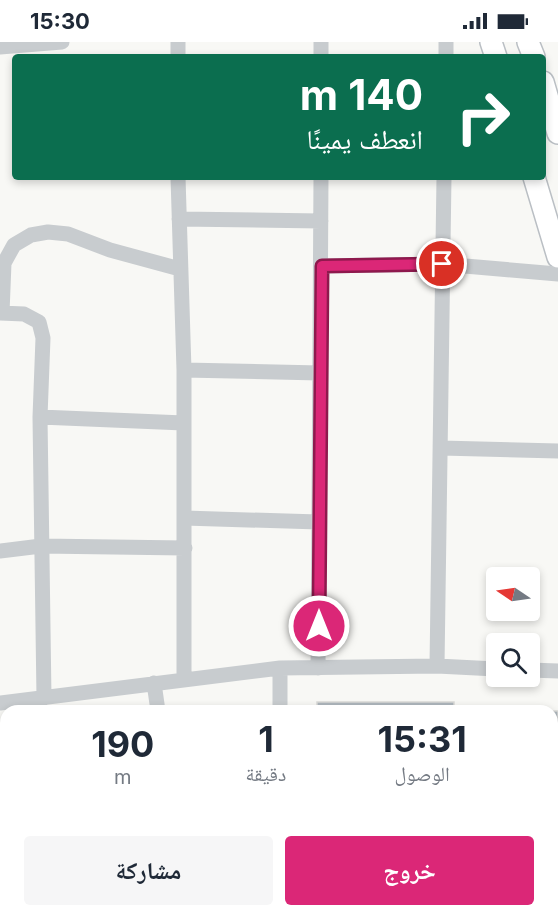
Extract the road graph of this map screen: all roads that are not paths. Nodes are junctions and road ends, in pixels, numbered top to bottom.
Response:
1 (62, 42) edge
2 (0, 47) edge
3 (546, 96) edge
4 (558, 133) edge
5 (178, 180) edge
6 (321, 180) edge
7 (444, 180) edge
8 (535, 180) edge
9 (179, 219) junction
10 (321, 221) junction
11 (558, 257) edge
12 (442, 264) junction
13 (322, 266) junction
14 (180, 269) junction
15 (558, 274) edge
16 (1, 313) edge
17 (184, 370) junction
18 (320, 373) junction
19 (40, 417) junction
20 (184, 423) junction
21 (441, 448) junction
22 (558, 451) edge
23 (184, 518) junction
24 (319, 522) junction
25 (41, 546) junction
26 (185, 548) junction
27 (0, 551) edge
28 (437, 666) junction
29 (280, 668) junction
30 (318, 668) junction
31 (486, 668) edge
32 (540, 670) edge
33 (558, 671) edge
34 (184, 679) junction
35 (154, 684) junction
36 (44, 698) junction
37 (0, 703) edge
38 (157, 705) edge
39 (280, 705) edge

1 - 2 street
3 - 4 street
5 - 9 street
6 - 10 street
7 - 12 street
8 - 11 street
9 - 10 street
9 - 14 street
10 - 13 street
12 - 13 street
12 - 15 street
12 - 21 street
13 - 18 street
14 - 16 street
14 - 17 street
16 - 19 street
17 - 18 street
17 - 20 street
18 - 24 street
19 - 20 street
19 - 25 street
20 - 23 street
21 - 22 street
21 - 28 street
23 - 24 street
23 - 26 street
24 - 30 street
25 - 26 street
25 - 27 street
25 - 36 street
26 - 34 street
28 - 30 street
28 - 31 street
29 - 30 street
29 - 34 street
29 - 39 street
32 - 33 street
34 - 35 street
35 - 36 street
35 - 38 street
36 - 37 street

